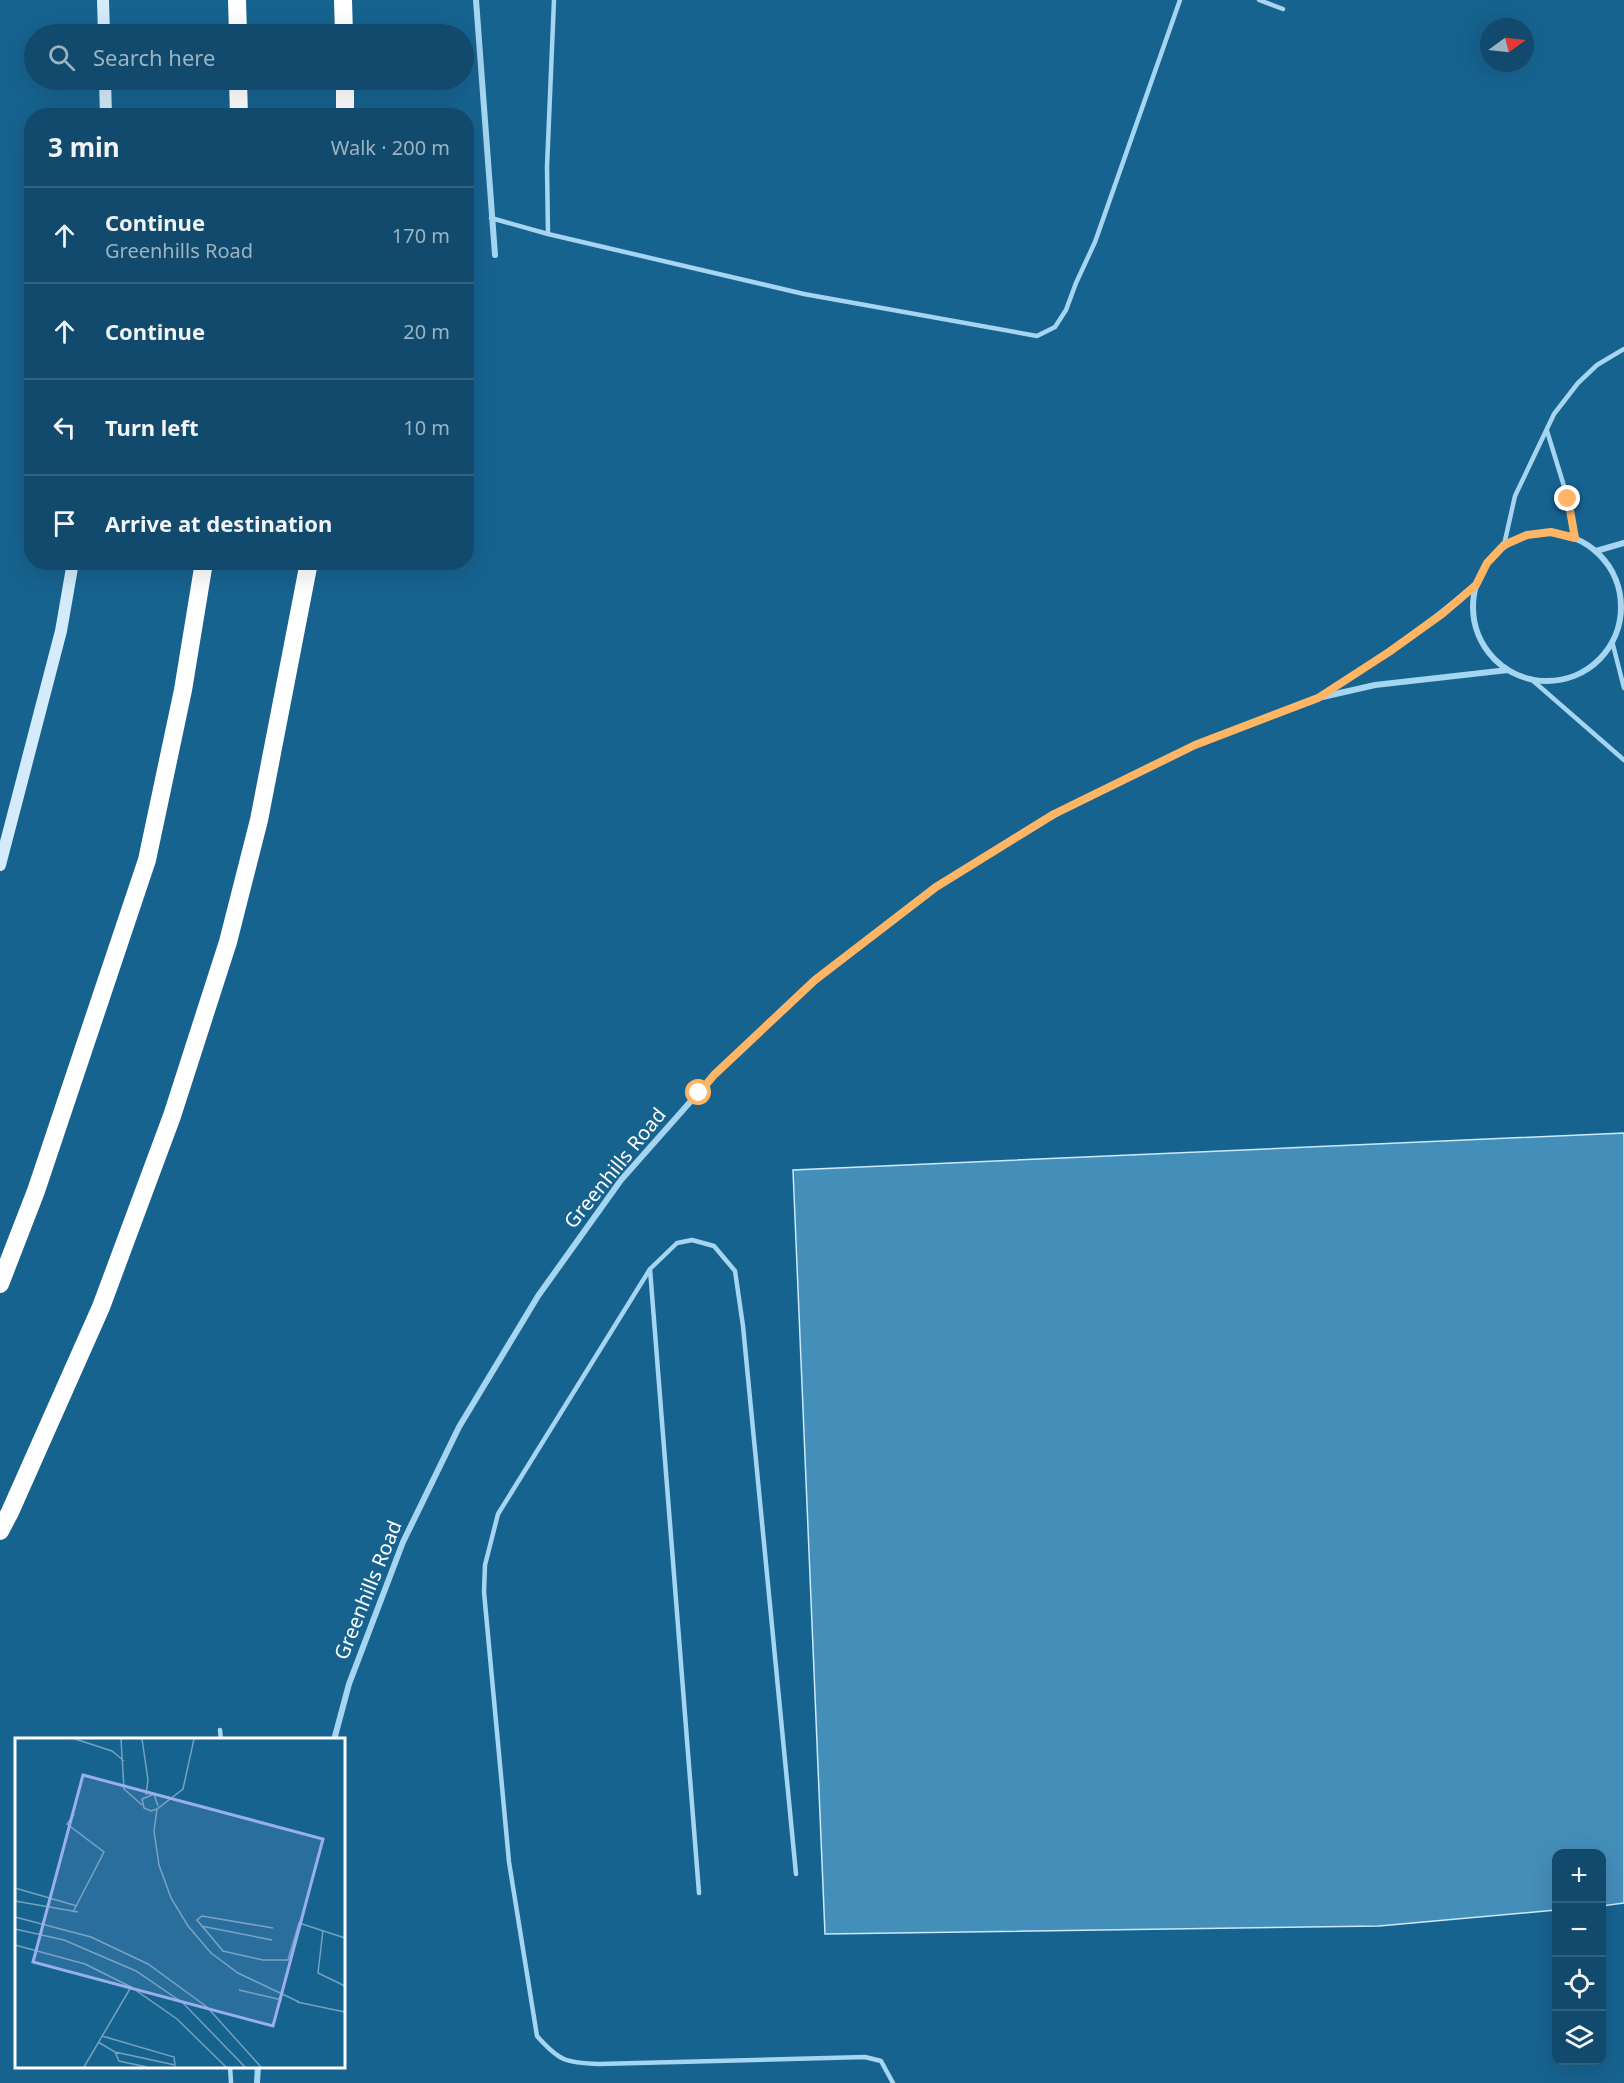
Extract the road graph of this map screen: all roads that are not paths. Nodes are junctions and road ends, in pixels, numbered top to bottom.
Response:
1 (103, 0) edge
2 (237, 0) edge
3 (343, 0) edge
4 (476, 0) edge
5 (554, 0) edge
6 (1180, 0) edge
7 (1259, 0) edge
8 (1283, 9) dead end
9 (104, 24) edge
10 (238, 24) edge
11 (344, 24) edge
12 (105, 90) edge
13 (238, 90) edge
14 (345, 90) edge
15 (106, 108) edge
16 (239, 108) edge
17 (345, 108) edge
18 (491, 218) junction
19 (548, 234) junction
20 (495, 255) dead end
21 (1624, 349) edge
22 (1547, 431) junction
23 (1575, 538) junction
24 (1624, 543) edge
25 (1504, 545) junction
26 (1596, 551) junction
27 (72, 570) edge
28 (203, 570) edge
29 (307, 570) edge
30 (1476, 585) junction
31 (1622, 617) edge
32 (1612, 641) junction
33 (1508, 670) junction
34 (1531, 679) junction
35 (1624, 688) edge
36 (1318, 698) junction
37 (1624, 760) edge
38 (2, 848) edge
39 (0, 865) edge
40 (650, 1269) junction
41 (0, 1284) edge
42 (0, 1531) edge
43 (220, 1730) dead end
44 (221, 1738) edge
45 (335, 1738) edge
46 (796, 1874) dead end
47 (699, 1893) dead end
48 (230, 2068) edge
49 (258, 2068) edge
50 (231, 2083) edge
51 (257, 2083) edge
52 (893, 2083) edge

1 - 9 main road
2 - 10 highway
3 - 11 highway
4 - 18 street
5 - 19 lane
6 - 19 lane
7 - 8 lane
12 - 15 main road
13 - 16 highway
14 - 17 highway
18 - 19 lane
18 - 20 street
21 - 22 lane
22 - 23 lane
22 - 25 lane
23 - 25 street
23 - 26 street
24 - 26 street
25 - 30 street
26 - 31 street
27 - 38 main road
28 - 41 highway
29 - 42 highway
30 - 33 street
30 - 36 street, Greenhills Road
31 - 32 street
32 - 34 street
32 - 35 lane
33 - 34 street
33 - 36 street, Greenhills Road
34 - 37 lane
36 - 45 street, Greenhills Road
38 - 39 main road
40 - 46 lane
40 - 47 lane
40 - 52 lane
43 - 44 lane
48 - 50 lane
49 - 51 street

